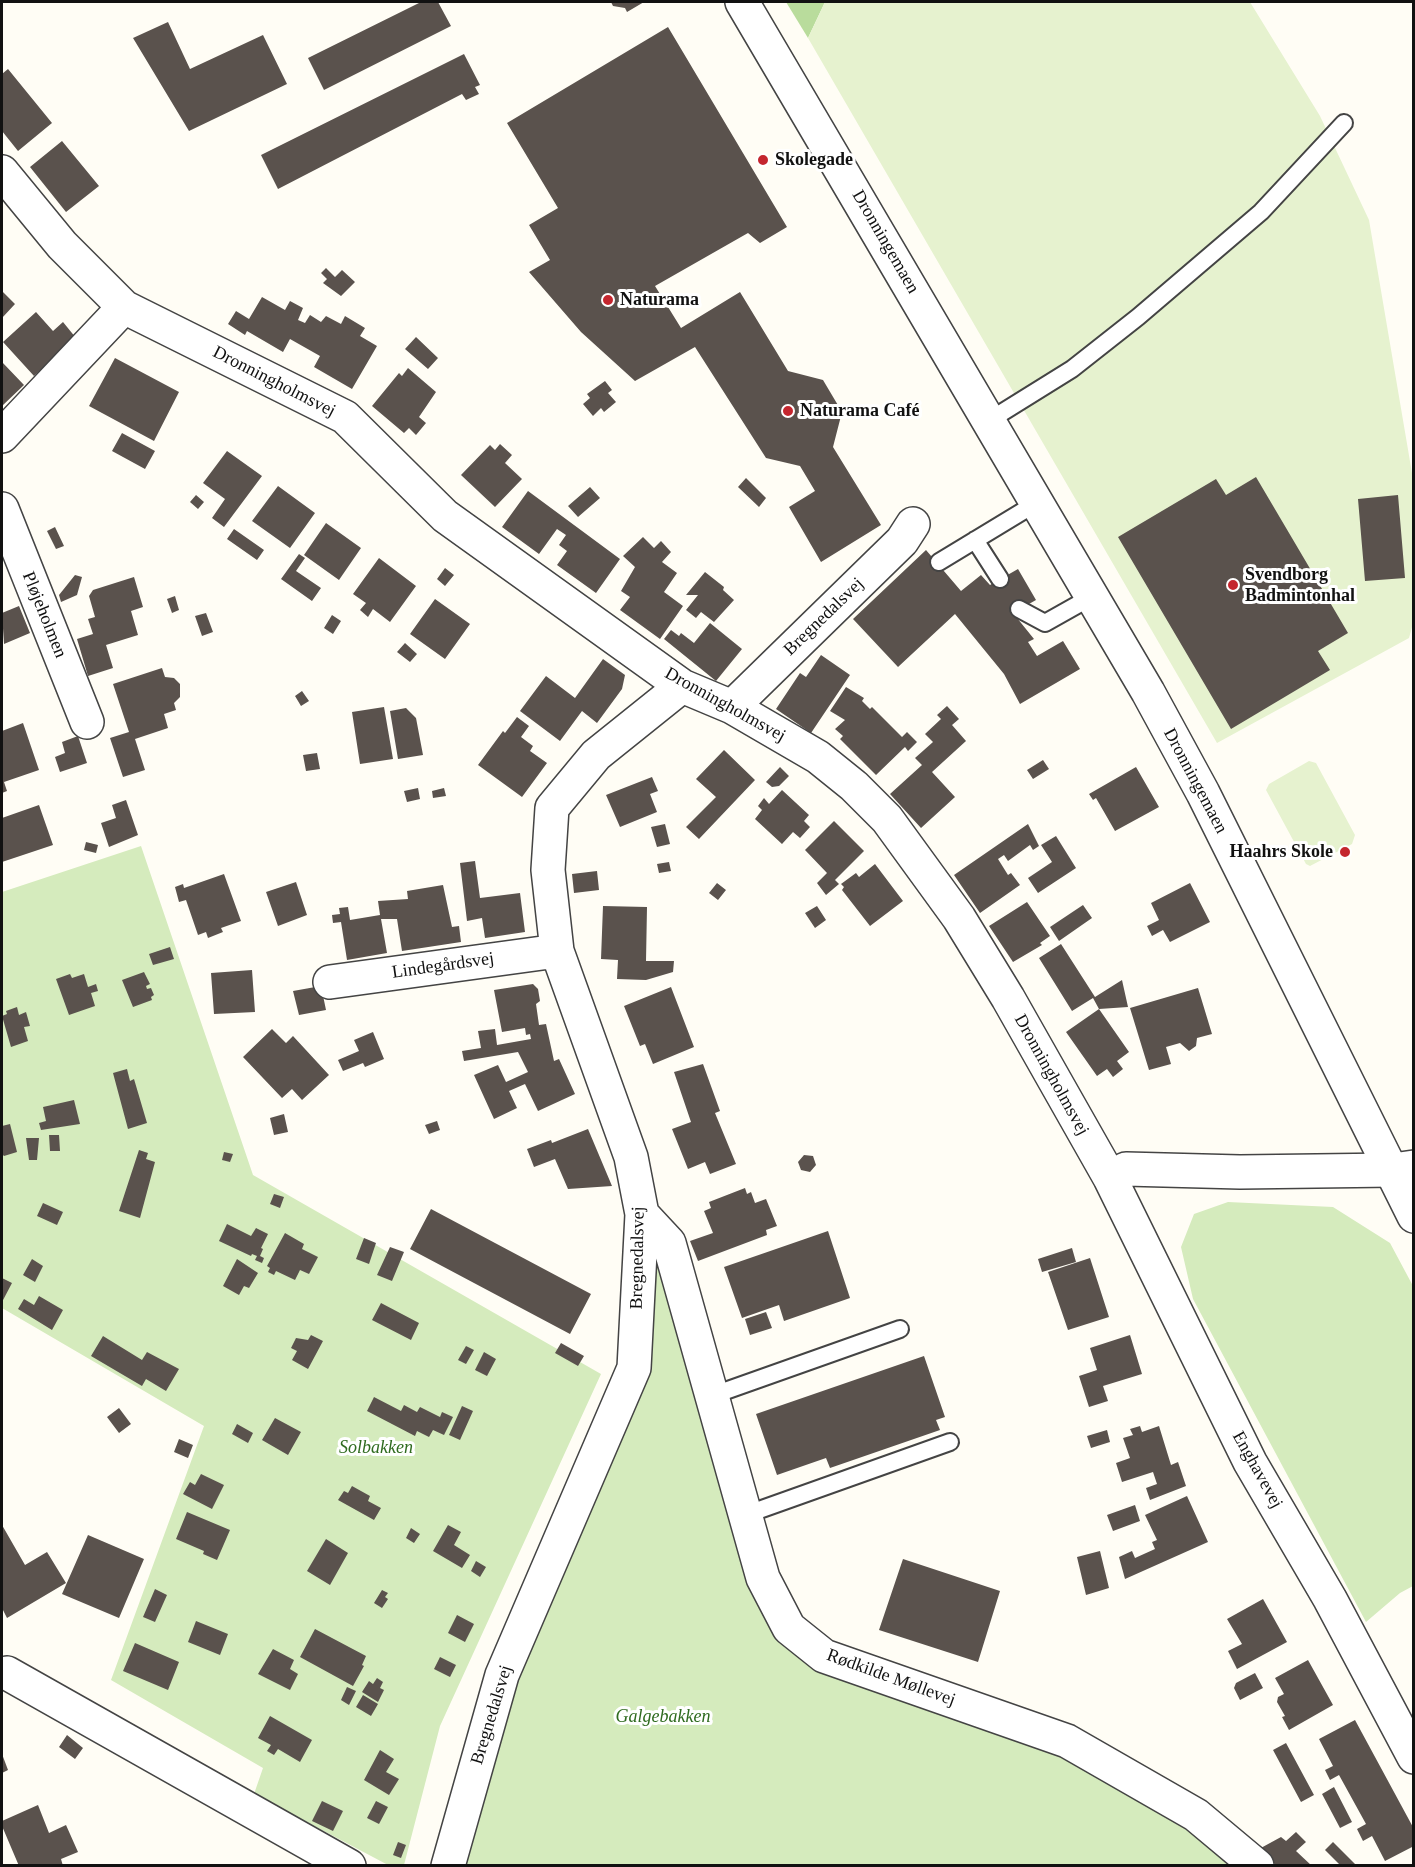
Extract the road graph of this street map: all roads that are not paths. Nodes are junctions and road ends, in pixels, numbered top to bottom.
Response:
1 (742, 2) edge
2 (1344, 123) dead end
3 (2, 172) edge
4 (124, 307) junction
5 (990, 420) junction
6 (2, 436) edge
7 (1038, 502) junction
8 (2, 509) edge
9 (913, 524) dead end
10 (975, 540) junction
11 (939, 562) dead end
12 (1000, 579) dead end
13 (1093, 596) junction
14 (1019, 609) dead end
15 (682, 686) junction
16 (732, 707) junction
17 (87, 722) dead end
18 (557, 951) junction
19 (330, 982) dead end
20 (1403, 1169) edge
21 (1110, 1178) junction
22 (642, 1214) junction
23 (1413, 1216) edge
24 (900, 1329) dead end
25 (711, 1396) junction
26 (950, 1442) dead end
27 (745, 1515) junction
28 (8, 1673) dead end
29 (1413, 1757) edge
30 (350, 1866) edge
31 (448, 1866) edge
32 (1257, 1866) edge

1 - 5 street, Dronningemaen
2 - 5 lane
3 - 4 street, Dronningholmsvej
4 - 6 street
4 - 15 street, Dronningholmsvej
5 - 7 street, Dronningemaen
7 - 10 lane
7 - 13 street, Dronningemaen
8 - 17 street, Pløjeholmen
9 - 16 street, Bregnedalsvej
10 - 11 lane
10 - 12 lane
13 - 14 lane
13 - 20 street, Dronningemaen
15 - 16 street, Dronningholmsvej
15 - 18 street, Bregnedalsvej
16 - 21 street, Dronningholmsvej
18 - 19 street, Lindegårdsvej
18 - 22 street, Bregnedalsvej
20 - 21 street
20 - 23 street, Dronningemaen
21 - 29 street, Enghavevej
22 - 25 street, Rødkilde Møllevej
22 - 31 street, Bregnedalsvej
24 - 25 lane
25 - 27 street, Rødkilde Møllevej
26 - 27 lane
27 - 32 street, Rødkilde Møllevej
28 - 30 street

